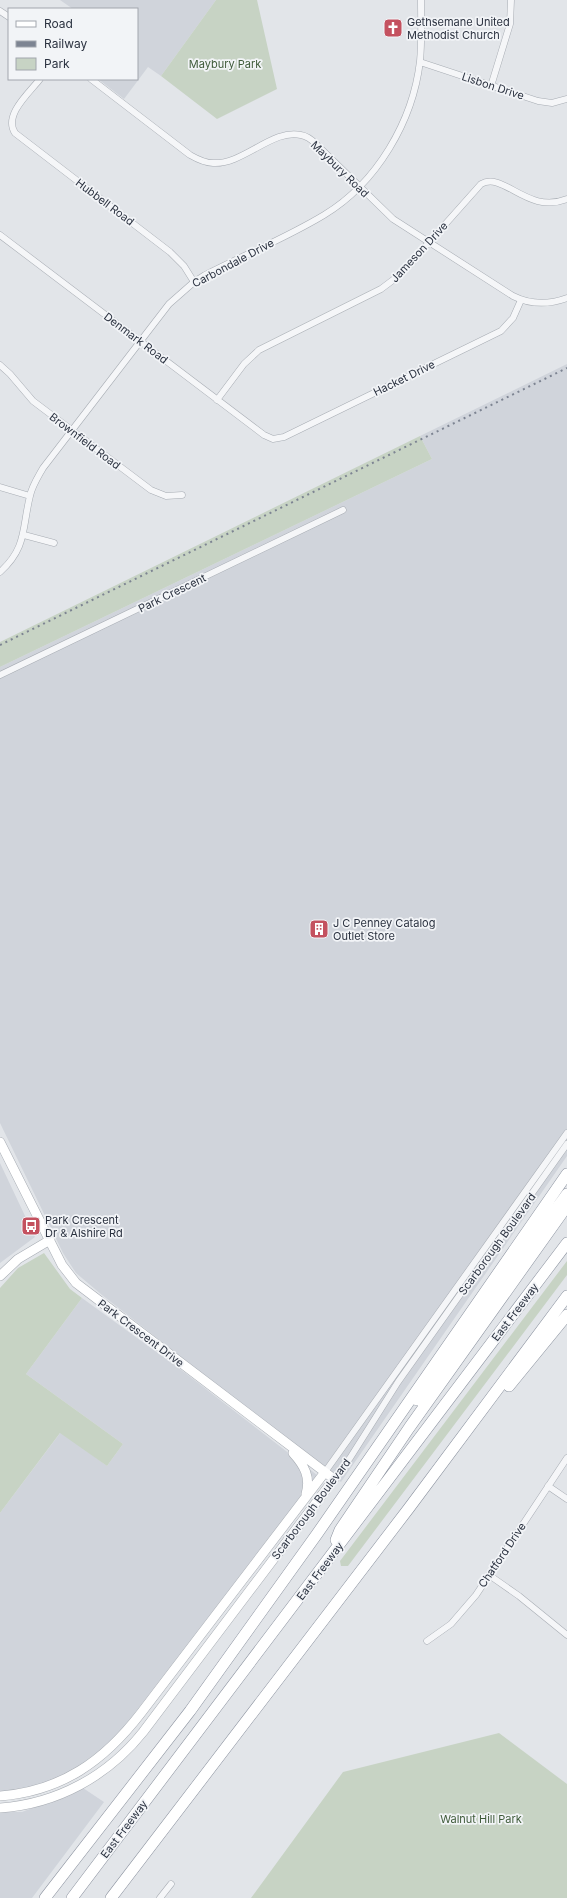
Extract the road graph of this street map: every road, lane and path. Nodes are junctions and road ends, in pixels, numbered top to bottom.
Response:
1 (421, 0) edge
2 (510, 0) edge
3 (420, 62) junction
4 (39, 80) edge
5 (91, 80) edge
6 (491, 86) junction
7 (567, 99) edge
8 (359, 186) junction
9 (567, 199) edge
10 (0, 235) edge
11 (429, 243) junction
12 (194, 282) junction
13 (567, 298) edge
14 (521, 300) junction
15 (140, 341) junction
16 (0, 365) edge
17 (217, 400) junction
18 (72, 430) junction
19 (273, 439) joint
20 (0, 487) edge
21 (182, 495) dead end
22 (30, 496) junction
23 (343, 510) dead end
24 (24, 535) junction
25 (54, 543) dead end
26 (0, 572) edge
27 (0, 675) edge
28 (567, 1133) edge
29 (0, 1142) edge
30 (567, 1144) edge
31 (567, 1174) edge
32 (567, 1194) edge
33 (567, 1206) edge
34 (50, 1240) junction
35 (567, 1243) edge
36 (0, 1276) edge
37 (567, 1296) edge
38 (567, 1315) edge
39 (274, 1434) junction
40 (567, 1458) edge
41 (324, 1472) junction
42 (334, 1479) junction
43 (548, 1486) junction
44 (304, 1498) junction
45 (567, 1499) edge
46 (409, 1508) junction
47 (333, 1510) junction
48 (326, 1562) junction
49 (489, 1575) junction
50 (567, 1635) edge
51 (426, 1641) dead end
52 (0, 1796) edge
53 (0, 1808) edge
54 (170, 1884) dead end
55 (45, 1898) edge
56 (72, 1898) edge
57 (111, 1898) edge
58 (160, 1898) edge

1 - 3 street, Carbondale Drive
2 - 6 street
3 - 6 street, Lisbon Drive
3 - 8 street, Carbondale Drive
4 - 12 street, Hubbell Road
5 - 8 street, Maybury Road
6 - 7 street, Lisbon Drive
8 - 11 street, Maybury Road
8 - 12 street, Carbondale Drive
9 - 11 street, Jameson Drive
10 - 15 street, Denmark Road
11 - 14 street, Maybury Road
11 - 17 street, Jameson Drive
12 - 15 street, Carbondale Drive
13 - 14 street
14 - 19 street, Hacket Drive
15 - 17 street, Denmark Road
15 - 18 street, Carbondale Drive
16 - 18 street, Brownfield Road
17 - 19 street, Denmark Road
18 - 21 street, Brownfield Road
18 - 22 street, Carbondale Drive
20 - 22 street
22 - 24 street, Carbondale Drive
23 - 27 street, Park Crescent
24 - 25 street
24 - 26 street, Carbondale Drive
28 - 41 street, Scarborough Boulevard
29 - 34 street, Park Crescent Drive
30 - 42 street, Scarborough Boulevard
31 - 47 highway
32 - 47 highway
33 - 48 highway
34 - 36 street
34 - 39 street, Park Crescent Drive
35 - 48 highway, East Freeway
37 - 46 highway
38 - 46 highway
39 - 41 street, Park Crescent Drive
39 - 44 street
40 - 43 street, Chatford Drive
41 - 42 street, Park Crescent Drive
41 - 44 street, Scarborough Boulevard
42 - 53 street, Scarborough Boulevard
43 - 45 street
43 - 49 street, Chatford Drive
44 - 52 street, Scarborough Boulevard
46 - 57 highway
47 - 55 highway
48 - 56 highway, East Freeway
49 - 50 street
49 - 51 street, Chatford Drive
54 - 58 street

